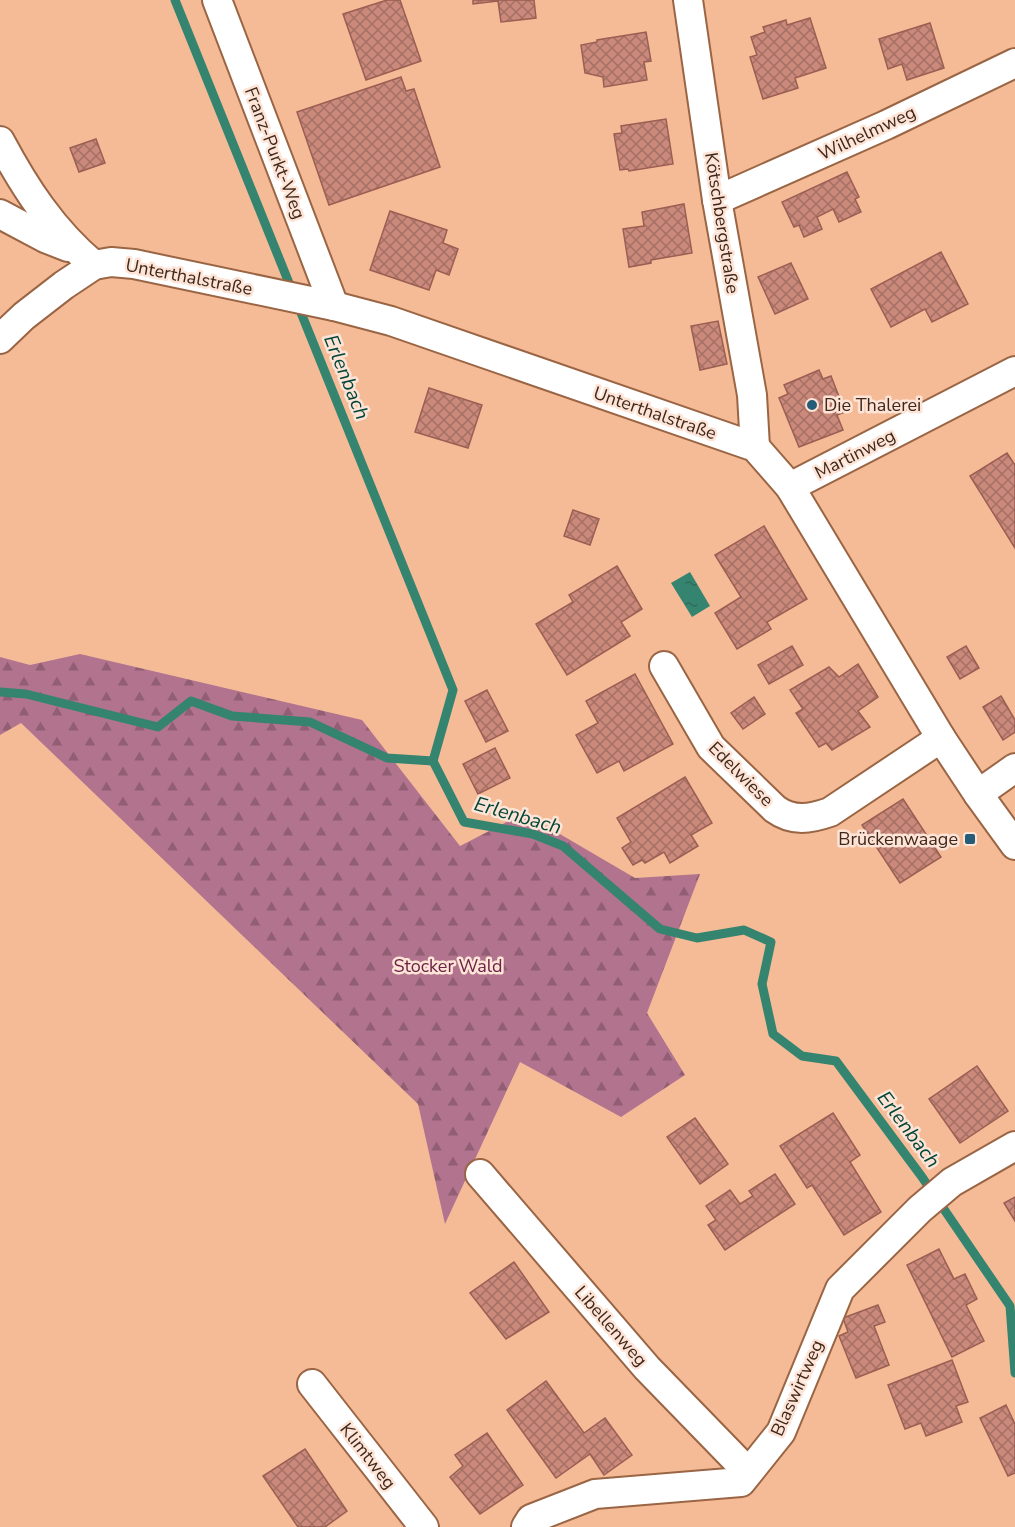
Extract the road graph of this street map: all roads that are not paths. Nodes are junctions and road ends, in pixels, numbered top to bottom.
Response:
1 (217, 0) edge
2 (688, 0) edge
3 (1015, 63) edge
4 (0, 141) edge
5 (717, 200) junction
6 (0, 214) edge
7 (86, 258) junction
8 (325, 304) junction
9 (0, 339) edge
10 (1015, 371) edge
11 (755, 447) junction
12 (790, 487) junction
13 (664, 666) dead end
14 (941, 738) junction
15 (1015, 768) edge
16 (978, 794) junction
17 (1015, 845) edge
18 (1015, 1146) edge
19 (480, 1174) dead end
20 (312, 1384) dead end
21 (748, 1472) junction
22 (424, 1527) edge
23 (526, 1527) edge

1 - 8 street, Franz-Purkt-Weg
2 - 5 street, Kötschbergstraße
3 - 5 street, Wilhelmweg
4 - 7 street
5 - 11 street, Kötschbergstraße
6 - 7 street
7 - 8 street, Unterthalstraße
7 - 9 street
8 - 11 street, Unterthalstraße
10 - 12 street, Martinweg
11 - 12 street, Unterthalstraße
12 - 14 street, Unterthalstraße
13 - 14 street, Edelwiese
14 - 16 street, Unterthalstraße
15 - 16 street
16 - 17 street, Unterthalstraße
18 - 21 street, Blaswirtweg
19 - 21 street, Libellenweg
20 - 22 street, Klimtweg
21 - 23 street, Blaswirtweg

